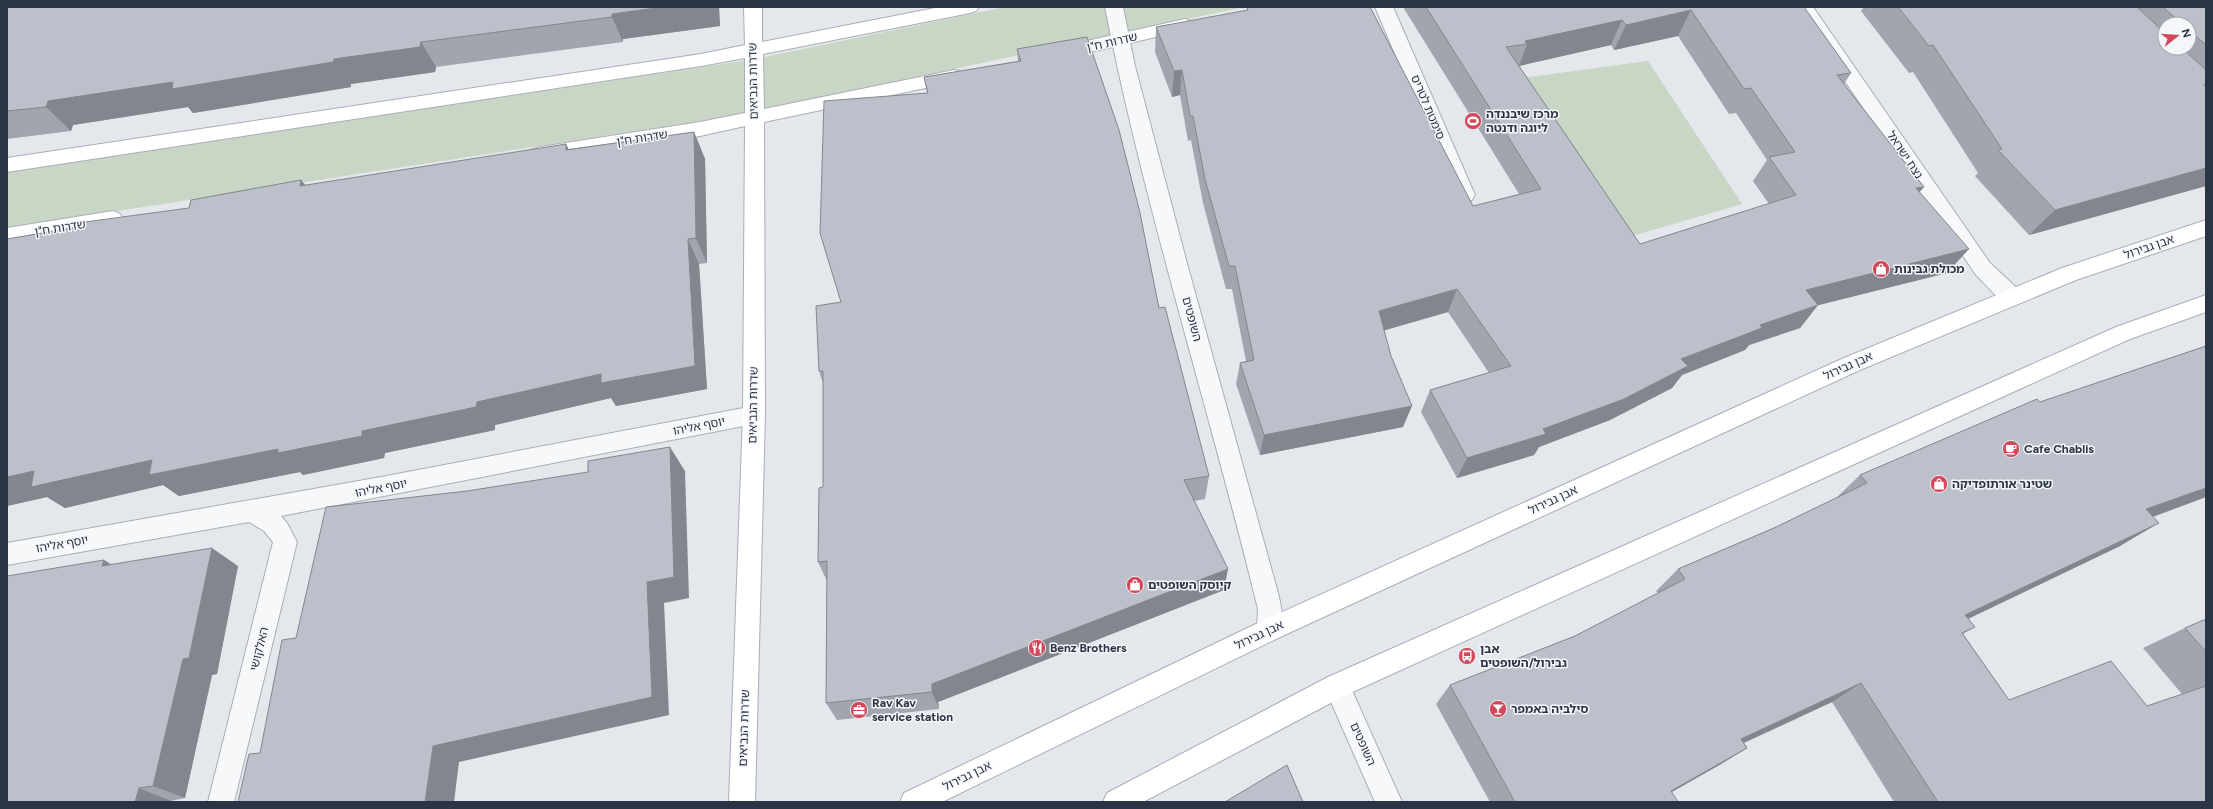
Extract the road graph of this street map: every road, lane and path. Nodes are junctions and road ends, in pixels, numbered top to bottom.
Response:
1 (753, 7) edge
2 (970, 7) edge
3 (1114, 7) edge
4 (1384, 7) edge
5 (1804, 7) edge
6 (1201, 22) edge
7 (1120, 40) junction
8 (752, 51) junction
9 (1042, 57) edge
10 (973, 72) edge
11 (753, 119) junction
12 (519, 157) edge
13 (7, 165) edge
14 (1471, 208) edge
15 (133, 216) edge
16 (2206, 228) edge
17 (7, 236) edge
18 (2013, 297) junction
19 (2206, 303) edge
20 (754, 415) junction
21 (253, 512) junction
22 (7, 554) edge
23 (1269, 630) junction
24 (1337, 686) junction
25 (221, 802) edge
26 (742, 802) edge
27 (913, 802) edge
28 (1116, 802) edge
29 (1388, 802) edge

1 - 8 street, שדרות הנביאים
2 - 8 street
3 - 7 street, השופטים
4 - 14 street, סימטת לטריס
5 - 18 street, נצח ישראל
6 - 7 street, שדרות ח"ן
7 - 9 street, שדרות ח"ן
7 - 23 street, השופטים
8 - 11 street, שדרות הנביאים
8 - 13 street
10 - 11 street, שדרות ח"ן
11 - 12 street, שדרות ח"ן
11 - 20 street, שדרות הנביאים
15 - 17 street, שדרות ח"ן
16 - 18 street, אבן גבירול
18 - 23 street, אבן גבירול
19 - 24 street
20 - 21 street, יוסף אליהו
20 - 26 street, שדרות הנביאים
21 - 22 street, יוסף אליהו
21 - 25 street, האלקושי
23 - 27 street, אבן גבירול
24 - 28 street
24 - 29 street, השופטים

